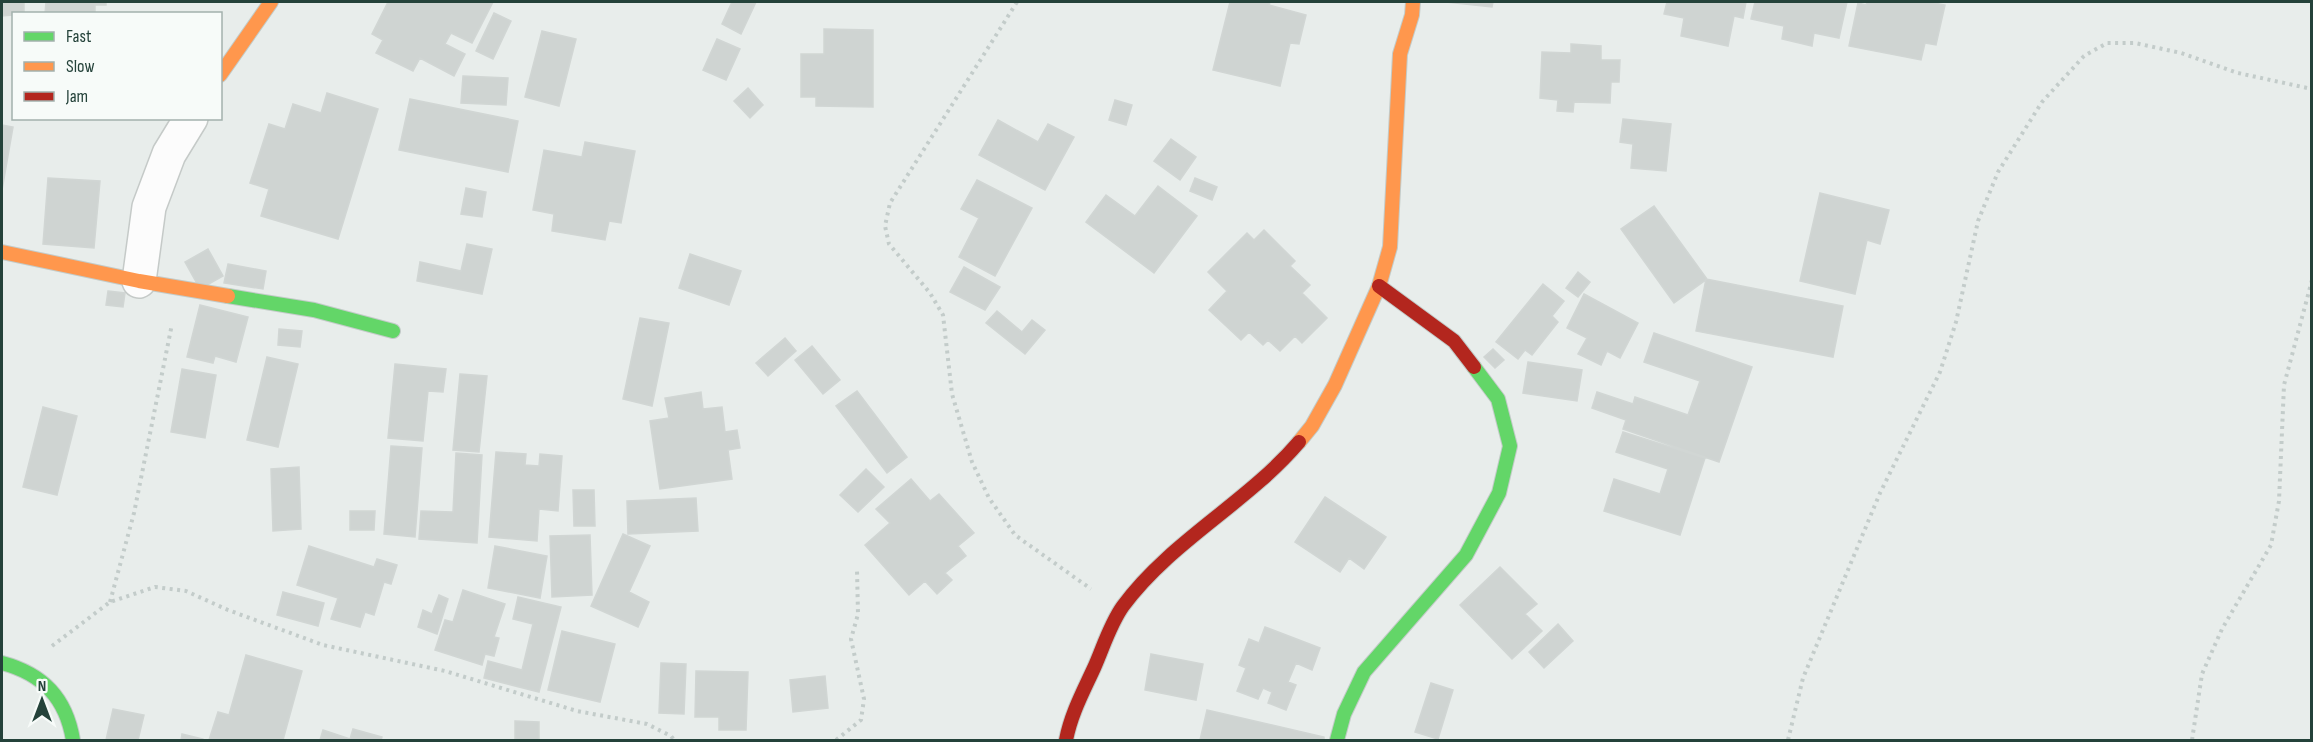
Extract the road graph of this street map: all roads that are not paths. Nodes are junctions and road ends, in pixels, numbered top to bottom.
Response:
1 (271, 2) edge
2 (1413, 2) edge
3 (222, 72) edge
4 (189, 120) edge
5 (2, 252) edge
6 (139, 281) junction
7 (1379, 286) junction
8 (393, 331) dead end
9 (2, 663) edge
10 (73, 741) edge
11 (1066, 741) edge
12 (1337, 741) edge

1 - 3 street
2 - 7 street
4 - 6 street
5 - 6 street
6 - 8 street
7 - 11 street
7 - 12 street
9 - 10 street

